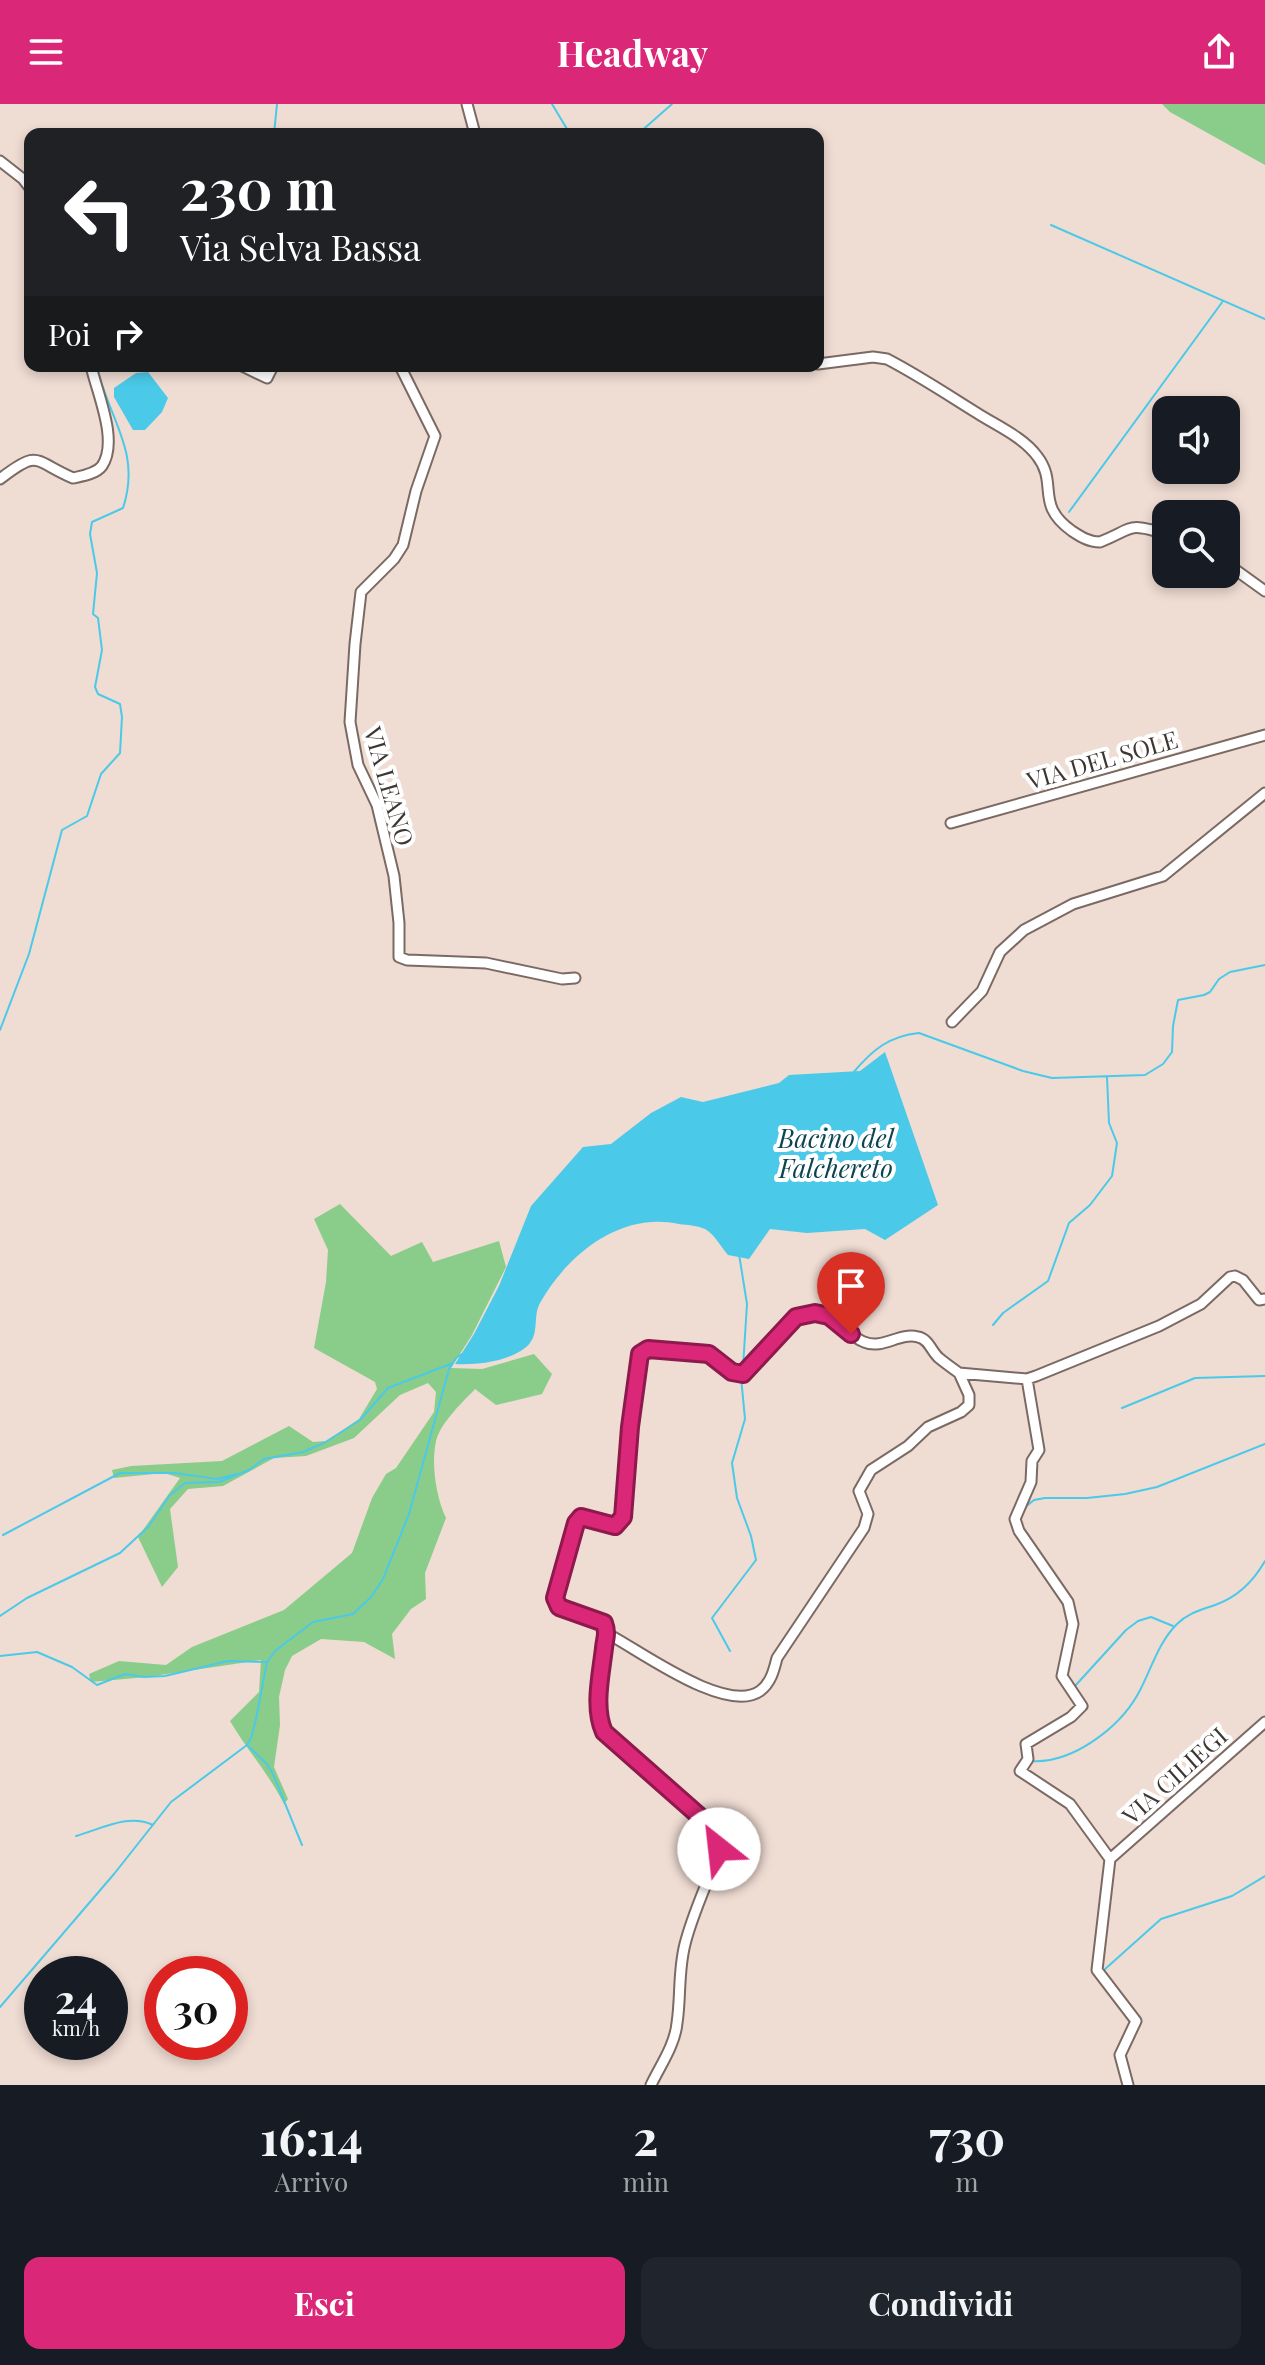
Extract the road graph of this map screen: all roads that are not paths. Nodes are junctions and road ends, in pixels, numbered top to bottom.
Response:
1 (467, 104) edge
2 (473, 128) edge
3 (0, 161) edge
4 (24, 180) edge
5 (824, 363) edge
6 (93, 372) edge
7 (254, 372) edge
8 (270, 372) edge
9 (403, 372) edge
10 (0, 479) edge
11 (1152, 530) edge
12 (1240, 573) edge
13 (1265, 591) edge
14 (1265, 735) edge
15 (1265, 793) edge
16 (951, 823) dead end
17 (575, 978) dead end
18 (952, 1022) dead end
19 (1265, 1299) edge
20 (959, 1373) junction
21 (1027, 1379) junction
22 (608, 1634) junction
23 (1265, 1722) edge
24 (1110, 1859) junction
25 (651, 2085) edge
26 (1128, 2085) edge

1 - 2 street
3 - 4 street
5 - 11 street
6 - 10 street
7 - 8 street
9 - 17 street, VIA LEANO
12 - 13 street
14 - 16 street, VIA DEL SOLE
15 - 18 street
19 - 21 street
20 - 21 street
20 - 22 street
20 - 22 street
21 - 24 street
22 - 25 street
23 - 24 street, VIA CILIEGI
24 - 26 street

